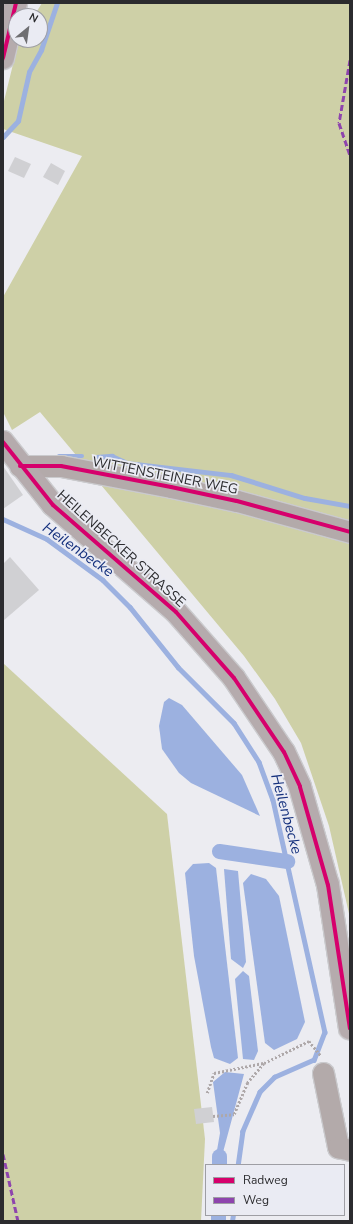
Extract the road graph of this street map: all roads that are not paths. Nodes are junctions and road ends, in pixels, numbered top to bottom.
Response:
1 (16, 3) edge
2 (3, 58) edge
3 (3, 444) edge
4 (20, 466) junction
5 (350, 532) edge
6 (350, 1028) edge
7 (324, 1067) road end
8 (350, 1150) edge

1 - 2 main road
3 - 4 main road, HEILENBECKER STRASSE
4 - 5 street, WITTENSTEINER WEG
4 - 6 main road, HEILENBECKER STRASSE
7 - 8 street

